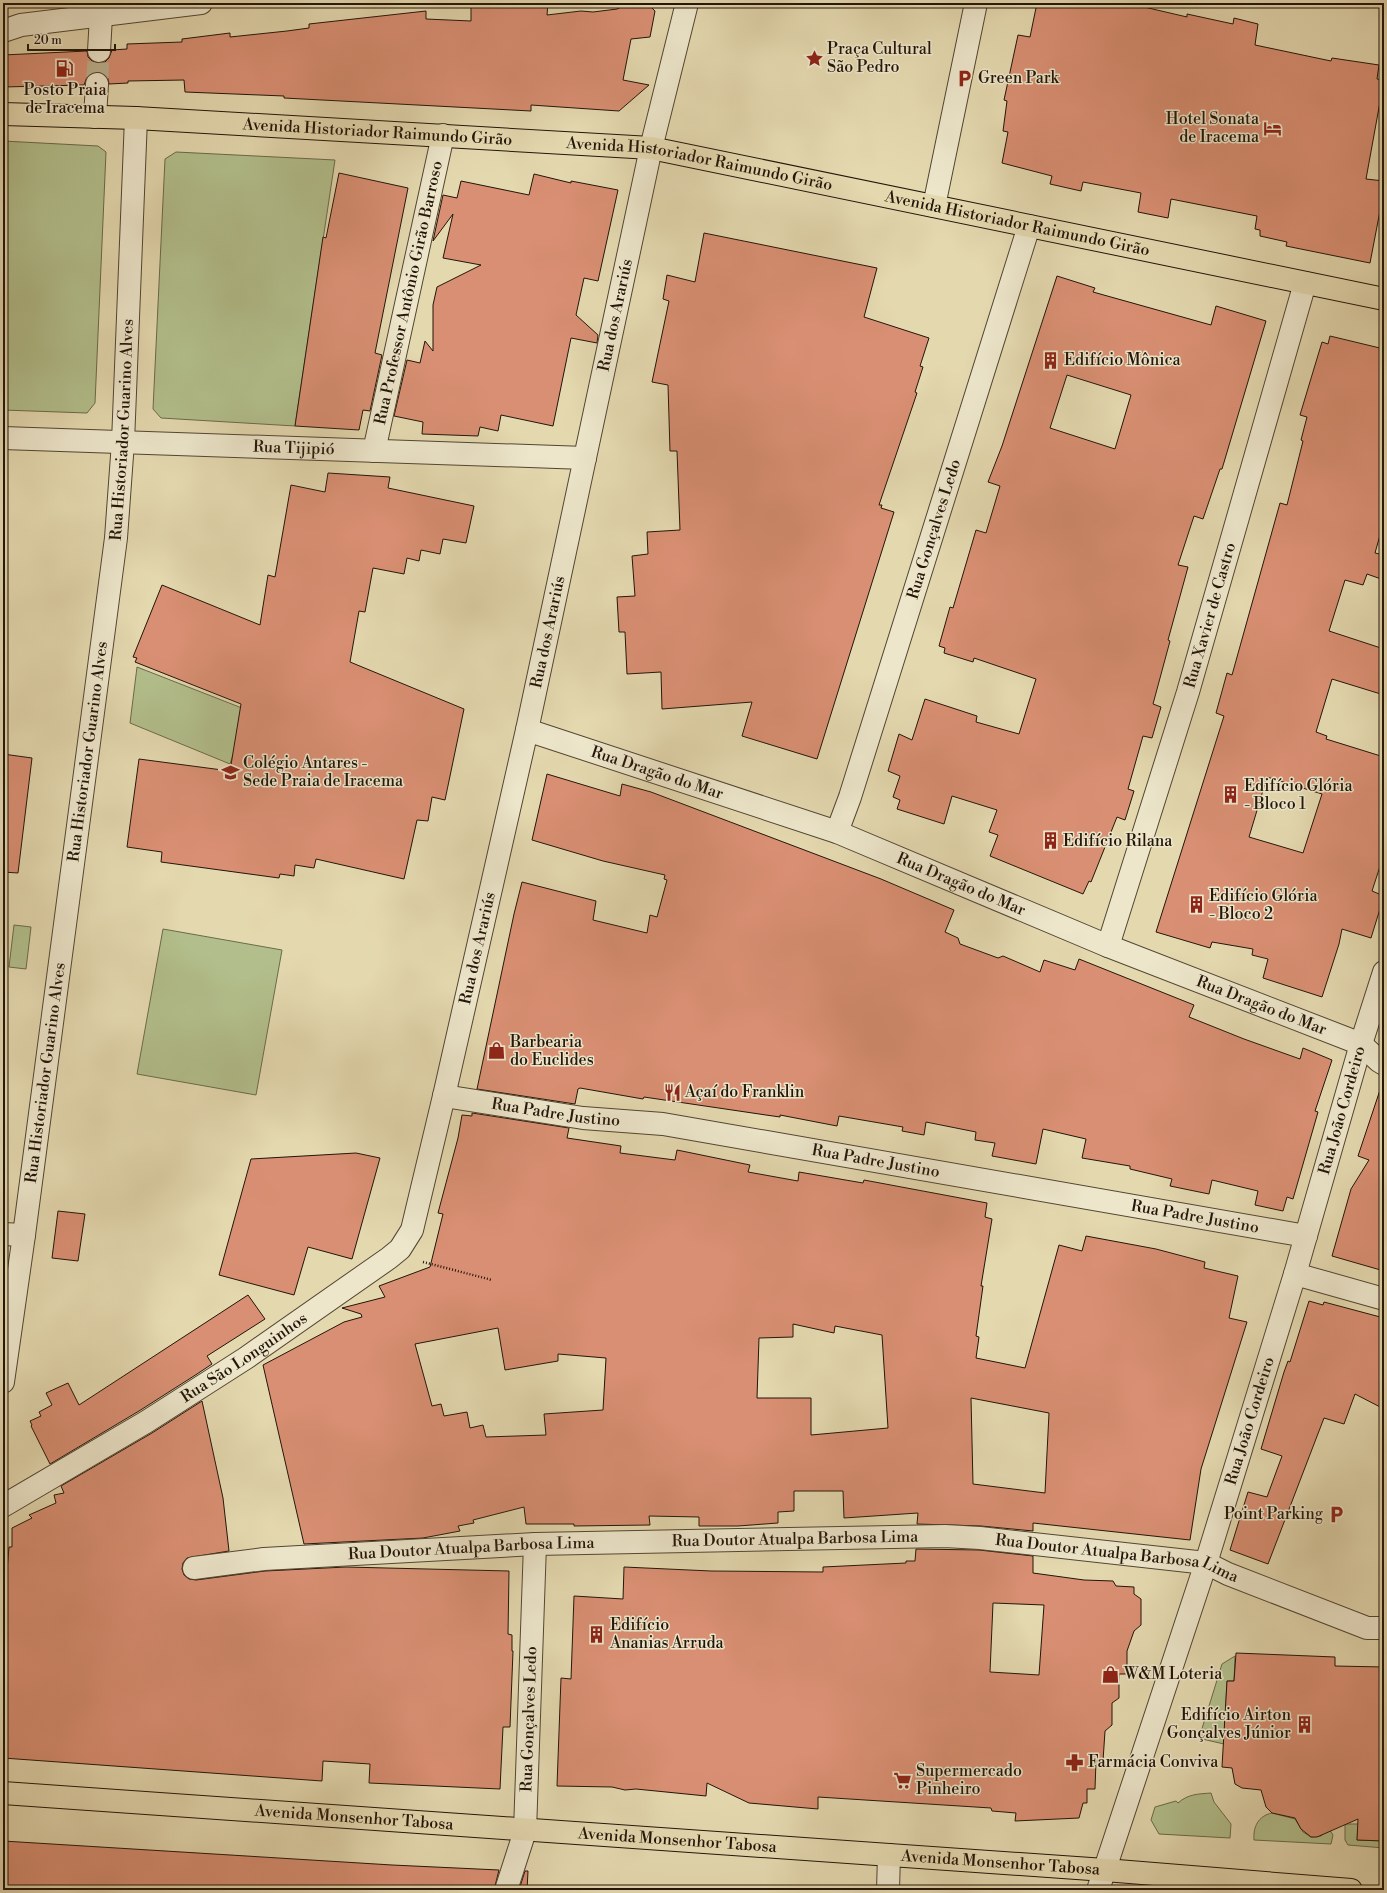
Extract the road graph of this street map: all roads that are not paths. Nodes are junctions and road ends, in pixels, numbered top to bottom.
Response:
1 (201, 3) edge
2 (687, 3) edge
3 (976, 3) edge
4 (126, 8) edge
5 (101, 16) junction
6 (9, 26) edge
7 (99, 51) tunnel mouth
8 (97, 84) tunnel mouth
9 (3, 114) edge
10 (95, 117) junction
11 (136, 118) junction
12 (444, 135) junction
13 (652, 148) junction
14 (934, 206) junction
15 (1029, 226) junction
16 (1305, 283) junction
17 (1384, 299) edge
18 (3, 438) edge
19 (123, 442) junction
20 (374, 451) junction
21 (585, 458) junction
22 (527, 730) junction
23 (837, 832) junction
24 (1108, 946) junction
25 (1384, 972) edge
26 (1360, 1044) junction
27 (1384, 1064) edge
28 (444, 1096) junction
29 (14, 1234) edge
30 (1306, 1236) junction
31 (393, 1254) joint
32 (1295, 1274) junction
33 (1384, 1299) edge
34 (3, 1382) edge
35 (3, 1506) edge
36 (535, 1544) junction
37 (1206, 1563) junction
38 (194, 1568) dead end
39 (1384, 1628) edge
40 (3, 1793) edge
41 (525, 1831) junction
42 (889, 1855) junction
43 (1102, 1880) edge
44 (506, 1890) edge
45 (888, 1890) edge
46 (1351, 1890) edge

1 - 4 street
2 - 13 street, Rua dos Arariús
3 - 14 street
4 - 5 street
5 - 6 street
5 - 7 street
8 - 10 street
9 - 10 main road, Avenida Historiador Raimundo Girão
10 - 11 main road, Avenida Historiador Raimundo Girão
11 - 12 main road, Avenida Historiador Raimundo Girão
11 - 19 street, Rua Historiador Guarino Alves
12 - 13 main road, Avenida Historiador Raimundo Girão
12 - 20 street, Rua Professor Antônio Girão Barroso
13 - 14 main road, Avenida Historiador Raimundo Girão
13 - 21 street, Rua dos Arariús
14 - 15 main road, Avenida Historiador Raimundo Girão
15 - 16 main road, Avenida Historiador Raimundo Girão
15 - 23 street, Rua Gonçalves Ledo
16 - 17 main road, Avenida Historiador Raimundo Girão
16 - 24 street, Rua Xavier de Castro
18 - 19 street, Rua Tijipió
19 - 20 street, Rua Tijipió
19 - 29 street, Rua Historiador Guarino Alves
20 - 21 street, Rua Tijipió
21 - 22 street, Rua dos Arariús
22 - 23 street, Rua Dragão do Mar
22 - 28 street, Rua dos Arariús
23 - 24 street, Rua Dragão do Mar
24 - 26 street, Rua Dragão do Mar
25 - 26 street, Rua João Cordeiro
26 - 27 street, Rua Dragão do Mar
26 - 30 street, Rua João Cordeiro
28 - 30 street, Rua Padre Justino
28 - 31 street, Rua dos Arariús
29 - 34 street, Rua Historiador Guarino Alves
30 - 32 street, Rua João Cordeiro
31 - 35 street, Rua São Longuinhos
32 - 33 street
32 - 37 street, Rua João Cordeiro
36 - 37 street, Rua Doutor Atualpa Barbosa Lima
36 - 38 street, Rua Doutor Atualpa Barbosa Lima
36 - 41 street, Rua Gonçalves Ledo
37 - 39 street, Rua Doutor Atualpa Barbosa Lima
37 - 43 street, Rua João Cordeiro
40 - 41 main road, Avenida Monsenhor Tabosa
41 - 42 main road, Avenida Monsenhor Tabosa
41 - 44 street, Rua Gonçalves Ledo
42 - 43 main road, Avenida Monsenhor Tabosa
42 - 45 street
43 - 46 main road, Avenida Monsenhor Tabosa

